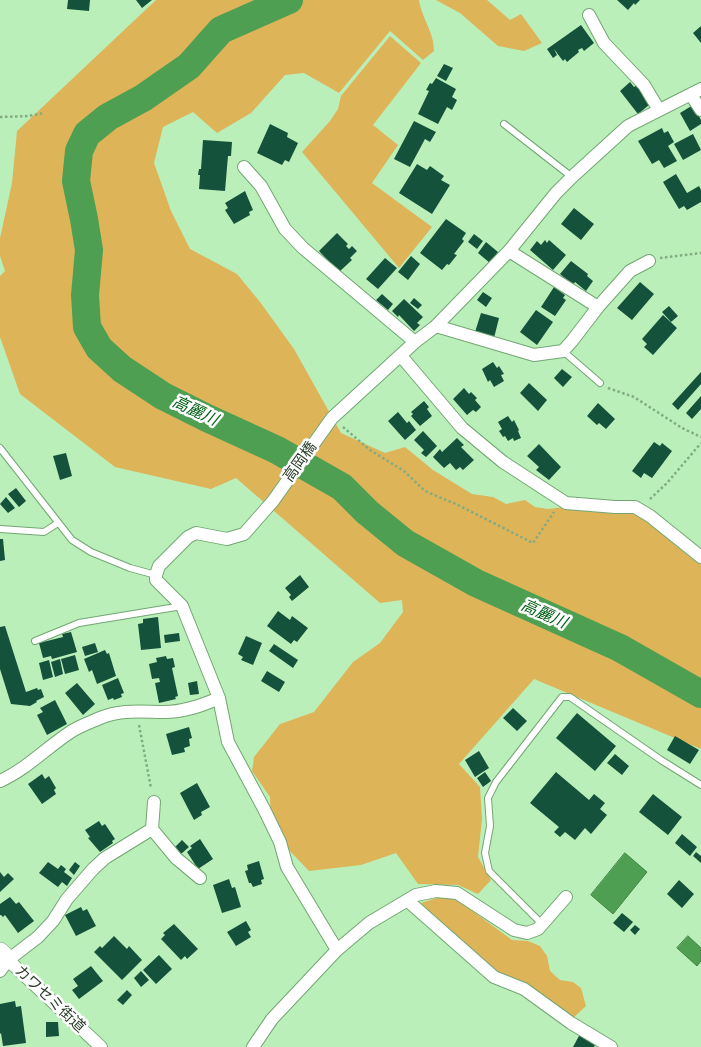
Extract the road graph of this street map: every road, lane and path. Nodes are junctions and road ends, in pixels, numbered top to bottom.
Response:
1 (589, 15) dead end
2 (696, 92) edge
3 (660, 110) junction
4 (701, 110) edge
5 (43, 113) dead end
6 (0, 117) edge
7 (504, 124) dead end
8 (244, 167) dead end
9 (572, 177) junction
10 (509, 251) junction
11 (701, 253) edge
12 (649, 261) joint
13 (598, 307) junction
14 (436, 326) junction
15 (415, 342) junction
16 (563, 351) junction
17 (400, 356) junction
18 (600, 383) joint
19 (330, 421) junction
20 (701, 437) edge
21 (701, 443) edge
22 (0, 448) edge
23 (562, 500) junction
24 (635, 507) junction
25 (58, 523) junction
26 (0, 529) edge
27 (701, 557) edge
28 (156, 575) junction
29 (182, 606) junction
30 (35, 640) dead end
31 (219, 698) junction
32 (137, 711) junction
33 (0, 781) edge
34 (701, 785) edge
35 (154, 802) joint
36 (152, 829) junction
37 (200, 878) dead end
38 (566, 897) dead end
39 (408, 901) junction
40 (542, 924) junction
41 (337, 950) junction
42 (3, 961) edge
43 (101, 1047) edge
44 (253, 1047) edge
45 (611, 1047) edge

1 - 3 street
2 - 3 street, 高岡橋
2 - 4 street
3 - 9 street, 高岡橋
5 - 6 path
7 - 9 lane
8 - 15 street
9 - 10 street, 高岡橋
10 - 13 street
10 - 14 street, 高岡橋
11 - 12 path
12 - 13 street
13 - 16 street
14 - 15 street, 高岡橋
14 - 16 street
15 - 17 street, 高岡橋
16 - 18 lane
17 - 19 street, 高岡橋
17 - 23 street
18 - 20 path
19 - 23 path
19 - 28 street, 高岡橋
21 - 24 path
22 - 25 lane
23 - 24 street
24 - 27 street
25 - 26 lane
25 - 28 lane
28 - 29 street
29 - 30 lane
29 - 31 street
31 - 32 street
31 - 41 street
32 - 33 street
32 - 35 path
34 - 40 lane
35 - 36 street
36 - 37 street
36 - 42 street
38 - 40 street
39 - 40 street
39 - 41 street
39 - 45 street
41 - 44 street
42 - 43 street, カワセミ街道

